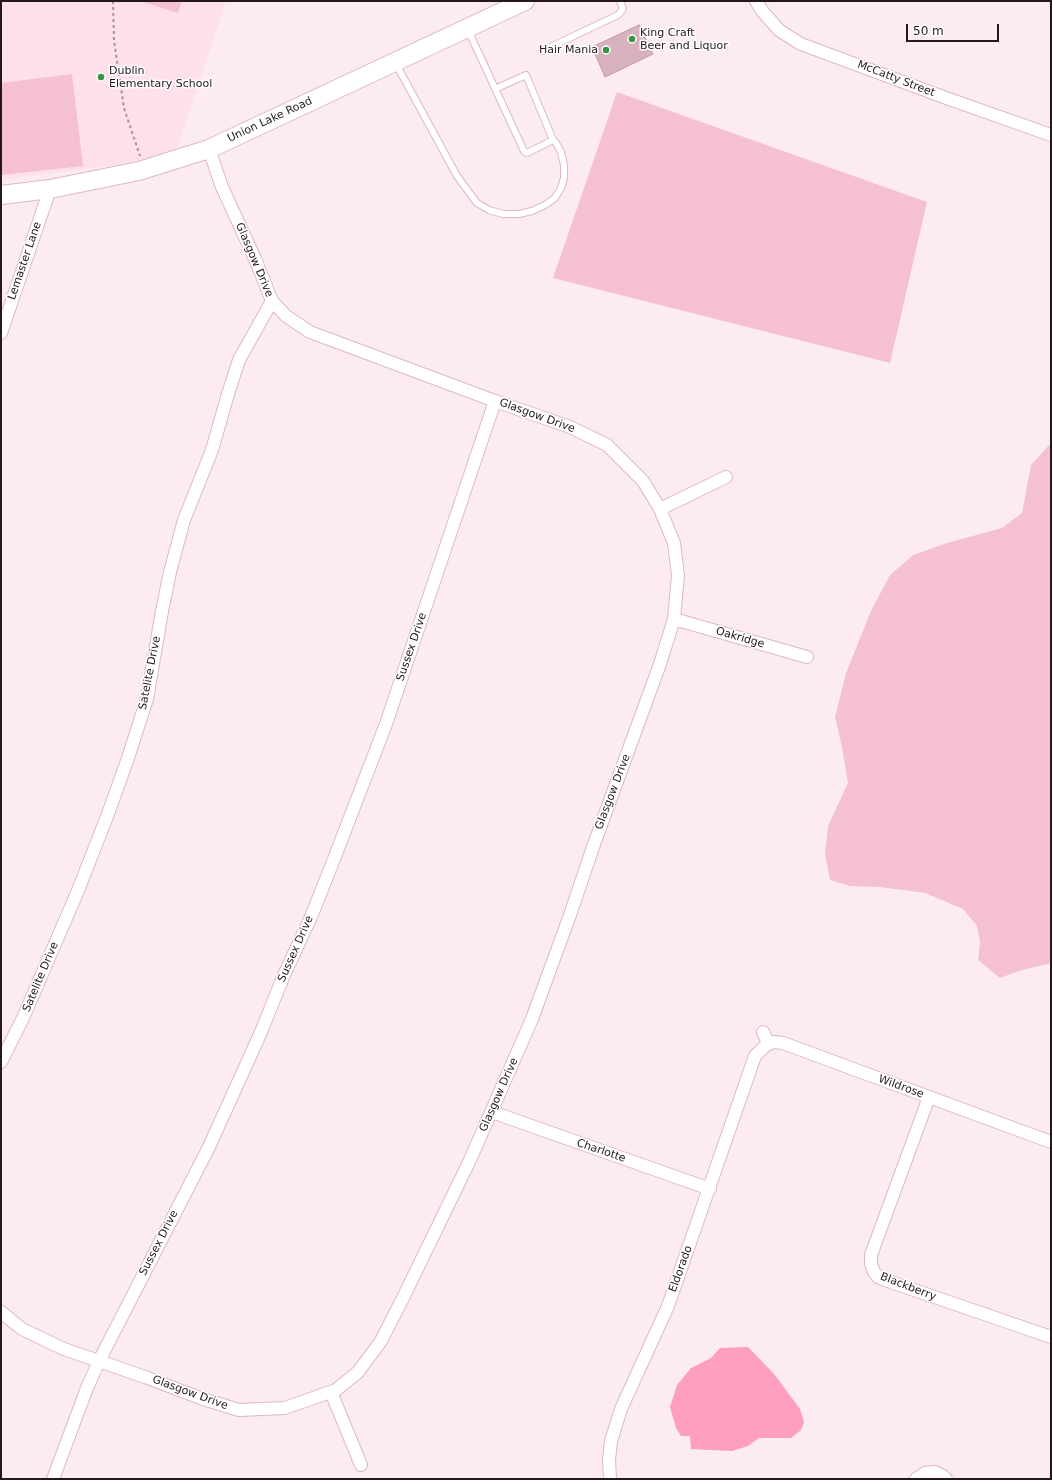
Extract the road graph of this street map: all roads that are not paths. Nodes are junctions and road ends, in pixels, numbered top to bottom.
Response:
1 (525, 1) edge
2 (620, 1) edge
3 (756, 1) edge
4 (467, 28) junction
5 (542, 51) dead end
6 (395, 62) junction
7 (495, 89) junction
8 (1051, 135) edge
9 (553, 140) junction
10 (209, 149) junction
11 (50, 189) junction
12 (1, 195) edge
13 (272, 301) junction
14 (1, 333) edge
15 (495, 401) junction
16 (726, 477) dead end
17 (660, 509) junction
18 (674, 619) junction
19 (807, 657) dead end
20 (763, 1032) dead end
21 (768, 1043) junction
22 (1, 1062) edge
23 (929, 1097) junction
24 (492, 1112) junction
25 (1051, 1142) edge
26 (710, 1189) junction
27 (1, 1312) edge
28 (1051, 1337) edge
29 (99, 1361) junction
30 (331, 1392) junction
31 (361, 1465) dead end
32 (53, 1479) edge
33 (610, 1479) edge
34 (916, 1479) edge
35 (946, 1479) edge

1 - 4 street, Union Lake Road
2 - 5 lane
3 - 8 street, McCatty Street
4 - 6 street, Union Lake Road
4 - 7 lane
6 - 9 lane
6 - 10 street, Union Lake Road
7 - 9 lane
7 - 9 lane
10 - 11 street, Union Lake Road
10 - 13 street, Glasgow Drive
11 - 12 street, Union Lake Road
11 - 14 street, Lemaster Lane
13 - 15 street, Glasgow Drive
13 - 22 street, Satelite Drive
15 - 17 street, Glasgow Drive
15 - 29 street, Sussex Drive
16 - 17 street
17 - 18 street, Glasgow Drive
18 - 19 street, Oakridge
18 - 24 street, Glasgow Drive
20 - 21 street
21 - 23 street, Wildrose
21 - 26 street, Eldorado
23 - 25 street, Wildrose
23 - 28 street, Blackberry
24 - 26 street, Charlotte
24 - 30 street, Glasgow Drive
26 - 33 street, Eldorado
27 - 29 street
29 - 30 street, Glasgow Drive
29 - 32 street, Sussex Drive
30 - 31 street
34 - 35 street

